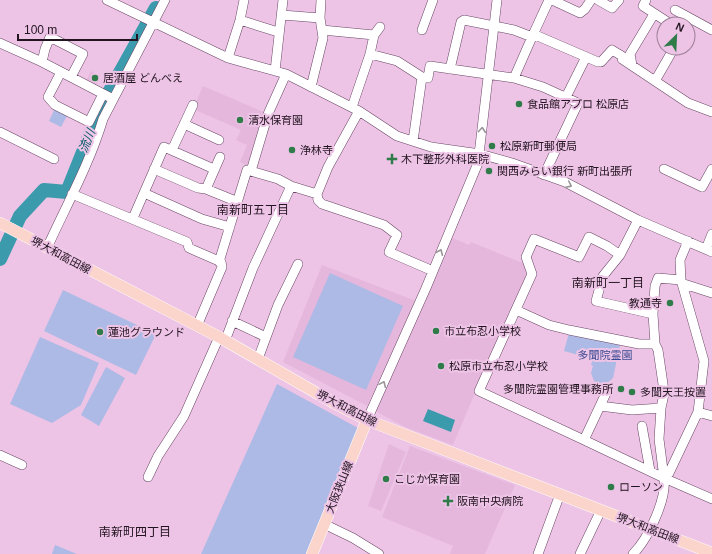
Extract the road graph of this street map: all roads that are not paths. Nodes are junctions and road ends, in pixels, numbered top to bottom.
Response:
1 (107, 0) edge
2 (165, 0) edge
3 (244, 0) edge
4 (283, 0) edge
5 (321, 0) edge
6 (433, 0) edge
7 (497, 0) edge
8 (549, 0) edge
9 (552, 0) edge
10 (591, 0) edge
11 (598, 0) edge
12 (619, 0) edge
13 (646, 0) edge
14 (675, 10) dead end
15 (654, 14) junction
16 (282, 15) junction
17 (657, 16) edge
18 (320, 18) junction
19 (240, 20) junction
20 (153, 21) junction
21 (494, 26) junction
22 (380, 27) dead end
23 (322, 30) junction
24 (422, 30) dead end
25 (712, 30) edge
26 (278, 32) junction
27 (374, 35) junction
28 (532, 35) junction
29 (0, 43) edge
30 (370, 54) junction
31 (669, 56) edge
32 (586, 57) junction
33 (228, 58) junction
34 (42, 62) junction
35 (632, 65) junction
36 (450, 69) junction
37 (275, 71) junction
38 (61, 72) junction
39 (286, 74) junction
40 (487, 75) junction
41 (71, 77) junction
42 (422, 77) junction
43 (514, 78) junction
44 (655, 81) junction
45 (311, 87) junction
46 (108, 97) junction
47 (566, 97) junction
48 (192, 106) dead end
49 (356, 109) junction
50 (712, 112) edge
51 (184, 124) junction
52 (0, 132) edge
53 (219, 140) dead end
54 (413, 141) junction
55 (172, 150) junction
56 (480, 154) junction
57 (220, 157) dead end
58 (54, 159) dead end
59 (154, 168) junction
60 (214, 169) junction
61 (664, 169) dead end
62 (712, 169) edge
63 (251, 171) junction
64 (544, 175) junction
65 (291, 186) junction
66 (206, 189) junction
67 (144, 193) junction
68 (72, 194) junction
69 (317, 194) junction
70 (238, 202) junction
71 (133, 218) junction
72 (638, 220) junction
73 (0, 223) edge
74 (230, 227) junction
75 (712, 234) edge
76 (688, 241) junction
77 (47, 248) junction
78 (709, 250) edge
79 (620, 255) junction
80 (219, 262) junction
81 (298, 264) dead end
82 (433, 271) junction
83 (682, 282) junction
84 (712, 293) edge
85 (516, 310) junction
86 (653, 314) junction
87 (232, 321) junction
88 (197, 326) junction
89 (266, 337) junction
90 (222, 339) junction
91 (655, 344) junction
92 (258, 359) junction
93 (608, 389) dead end
94 (600, 406) junction
95 (661, 408) junction
96 (698, 412) junction
97 (712, 416) edge
98 (367, 420) junction
99 (642, 426) dead end
100 (584, 440) junction
101 (0, 455) edge
102 (22, 465) dead end
103 (650, 471) junction
104 (148, 477) dead end
105 (664, 478) junction
106 (560, 494) junction
107 (712, 499) edge
108 (601, 510) junction
109 (324, 524) junction
110 (650, 529) junction
111 (712, 553) edge
112 (312, 554) edge
113 (379, 554) edge
114 (538, 554) edge
115 (580, 554) edge
116 (633, 554) edge

1 - 20 street
2 - 20 street
3 - 19 street
4 - 16 street
5 - 18 street
6 - 24 street
7 - 21 street
8 - 28 street
9 - 10 street
11 - 12 street
13 - 15 street
14 - 25 street
15 - 17 street
15 - 35 street
16 - 18 street
16 - 26 street
18 - 23 street
19 - 26 street
19 - 33 street
20 - 33 street
20 - 46 street
21 - 28 street
21 - 36 street
21 - 40 street
22 - 27 street
23 - 27 street
23 - 45 street
26 - 37 street
27 - 30 street
28 - 32 street
28 - 43 street
29 - 34 street
30 - 42 street
30 - 49 street
31 - 44 street
32 - 35 street
32 - 47 street
33 - 37 street
34 - 38 street
34 - 41 street
35 - 44 street
36 - 40 street
36 - 42 street
37 - 39 street
38 - 41 street
38 - 46 street
39 - 45 street
39 - 63 street
40 - 43 street
56 -> 40 street
41 - 46 street
42 - 54 street
43 - 47 street
44 - 50 street
45 - 49 street
46 - 68 street
47 - 64 street
48 - 51 street
49 - 54 street
49 - 69 street
51 - 53 street
51 - 55 street
52 - 58 street
54 - 56 street
55 - 59 street
55 - 60 street
56 - 64 street
82 -> 56 street
57 - 60 street
59 - 66 street
59 - 67 street
60 - 66 street
61 - 62 street
63 - 65 street
63 - 70 street
64 -> 72 street
65 - 69 street
65 - 87 street
66 - 70 street
67 - 71 street
67 - 74 street
68 - 71 street
68 - 77 street
69 - 82 street
70 - 74 street
71 - 80 street
72 - 76 street
72 - 79 street
73 - 77 main road, 堺大和高田線
74 - 80 street
75 - 78 street
76 - 78 street
76 - 83 street
77 - 88 main road, 堺大和高田線
79 - 85 street
79 - 86 street
80 - 88 street
81 - 89 street
98 -> 82 street
83 - 84 street
83 - 86 street
83 - 96 street
85 - 91 street
85 - 100 street
86 - 91 street
87 - 89 street
87 - 90 street
88 - 90 main road, 堺大和高田線
89 - 92 street
90 - 92 main road, 堺大和高田線
90 - 104 street
91 - 95 street
92 - 98 main road, 堺大和高田線
93 - 94 street
94 - 95 street
94 - 100 street
95 - 105 street
96 - 97 street
96 - 105 street
98 - 106 main road, 堺大和高田線
98 - 109 main road, 大阪狭山線
99 - 103 street
100 - 103 street
101 - 102 street
103 - 105 street
105 - 107 street
105 - 110 street
106 - 108 main road, 堺大和高田線
106 - 114 street
108 - 110 main road, 堺大和高田線
108 - 115 street
109 - 112 main road, 大阪狭山線
109 - 113 street
110 - 111 main road, 堺大和高田線
110 - 116 street

